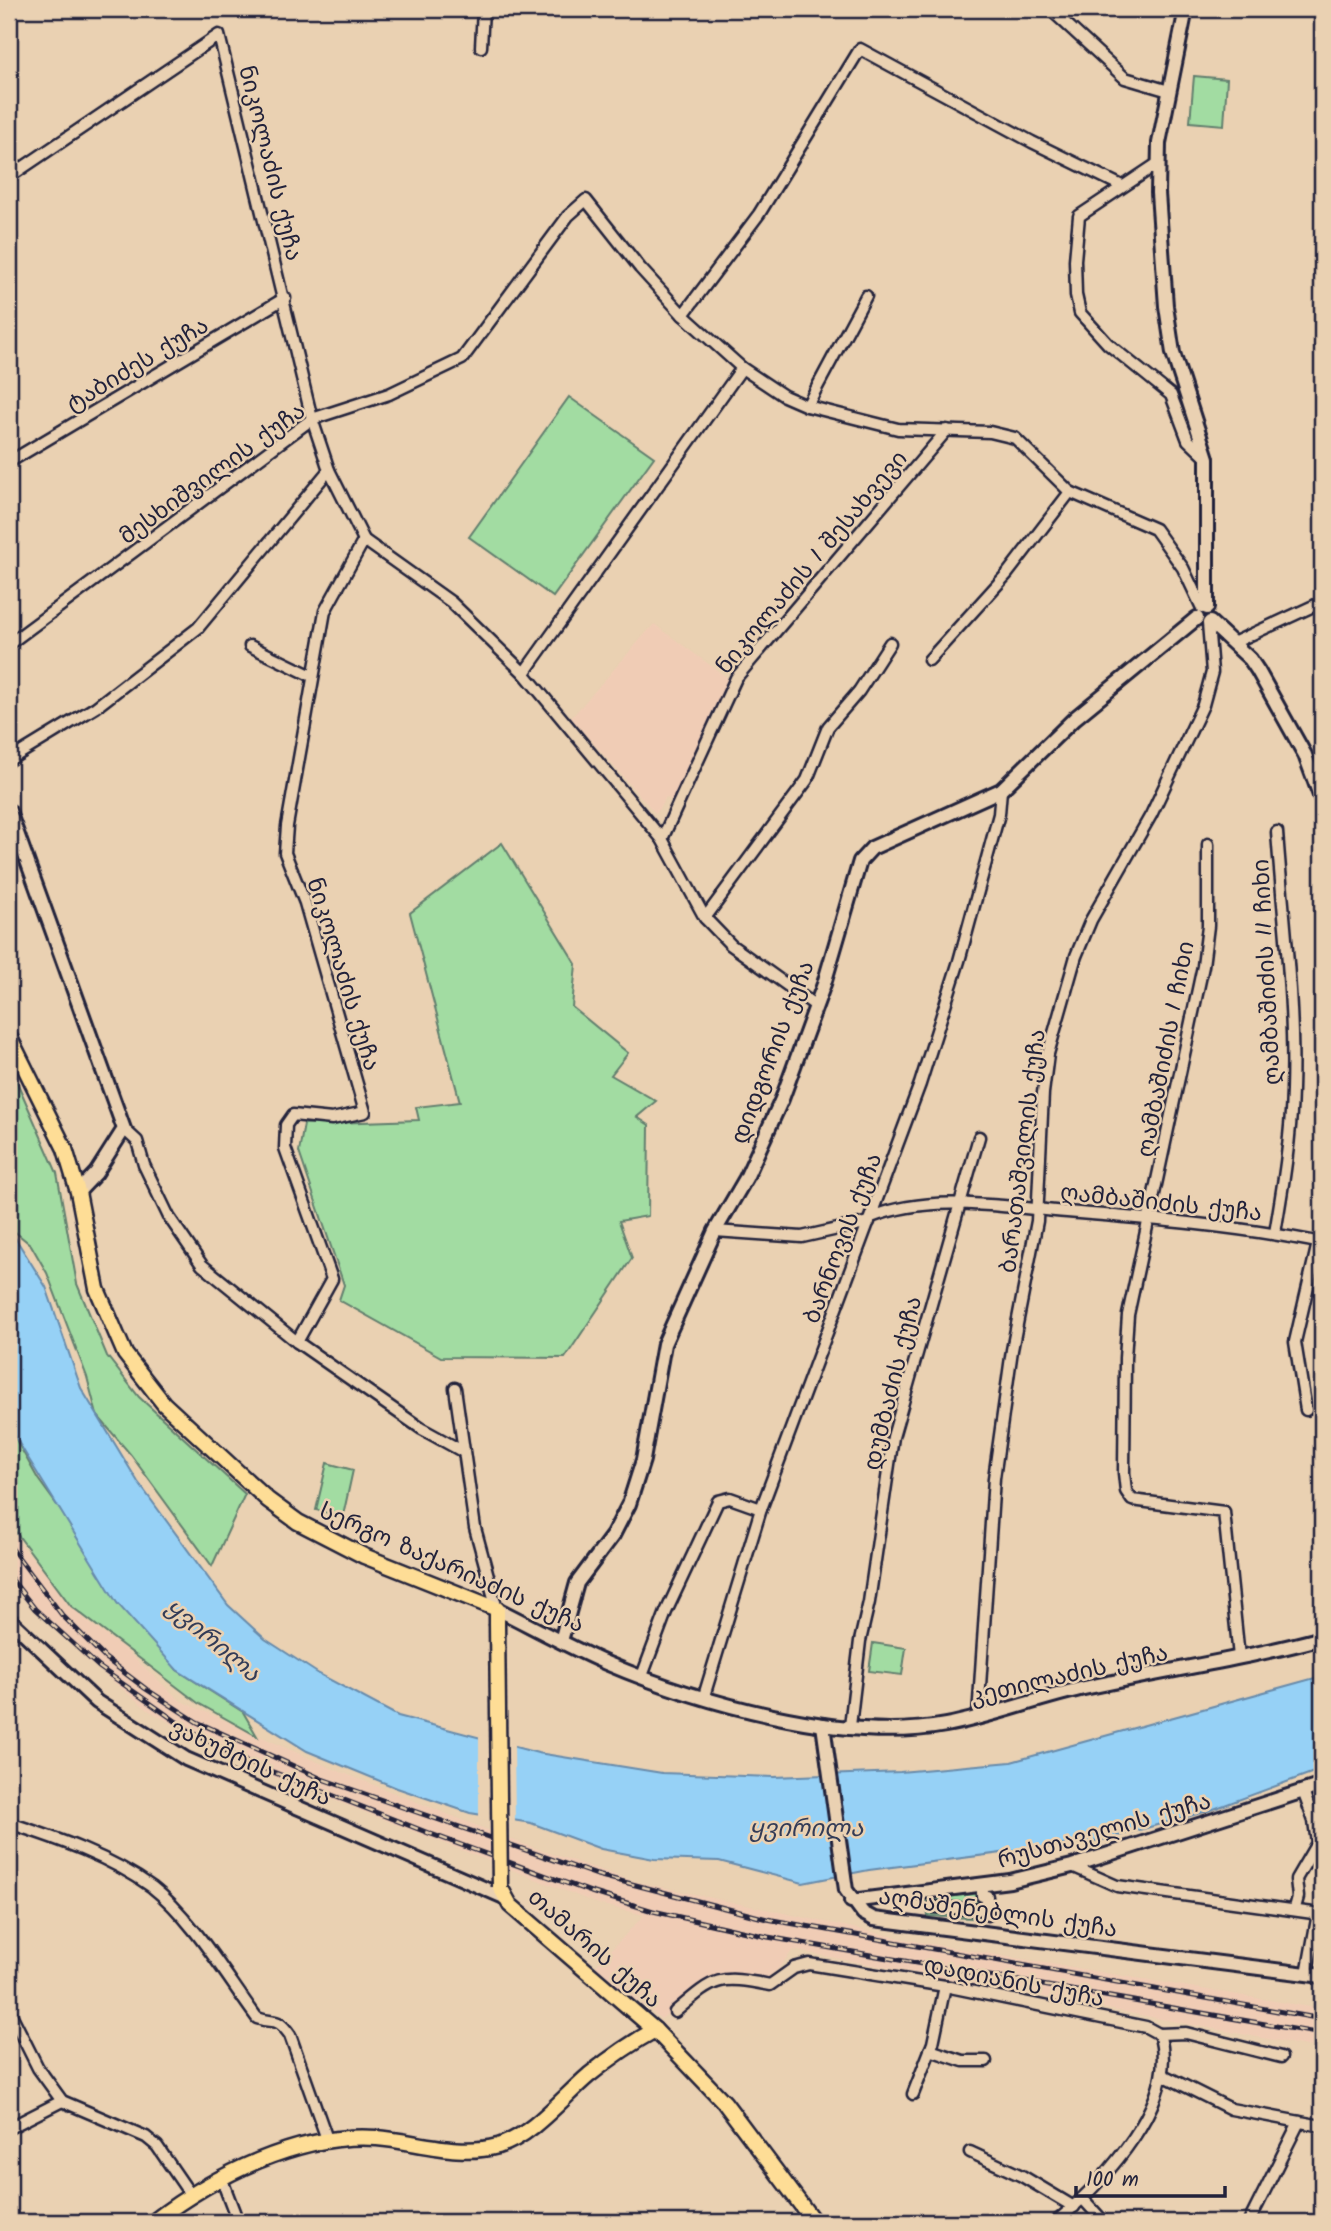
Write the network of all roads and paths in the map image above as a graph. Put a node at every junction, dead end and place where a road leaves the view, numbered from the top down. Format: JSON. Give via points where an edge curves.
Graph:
{"nodes":[{"id":1,"x":483,"y":9,"type":"edge"},
{"id":2,"x":1050,"y":9,"type":"edge"},
{"id":3,"x":1186,"y":9,"type":"edge"},
{"id":4,"x":481,"y":47,"type":"dead end"},
{"id":5,"x":1168,"y":90,"type":"junction"},
{"id":6,"x":1157,"y":164,"type":"junction"},
{"id":7,"x":9,"y":177,"type":"edge"},
{"id":8,"x":1122,"y":186,"type":"junction"},
{"id":9,"x":866,"y":296,"type":"dead end"},
{"id":10,"x":285,"y":298,"type":"junction"},
{"id":11,"x":683,"y":315,"type":"junction"},
{"id":12,"x":742,"y":368,"type":"junction"},
{"id":13,"x":807,"y":406,"type":"junction"},
{"id":14,"x":312,"y":419,"type":"junction"},
{"id":15,"x":947,"y":430,"type":"junction"},
{"id":16,"x":1207,"y":458,"type":"junction"},
{"id":17,"x":9,"y":463,"type":"edge"},
{"id":18,"x":330,"y":470,"type":"junction"},
{"id":19,"x":1070,"y":492,"type":"junction"},
{"id":20,"x":364,"y":540,"type":"junction"},
{"id":21,"x":1322,"y":602,"type":"edge"},
{"id":22,"x":1205,"y":616,"type":"junction"},
{"id":23,"x":890,"y":643,"type":"dead end"},
{"id":24,"x":1233,"y":643,"type":"junction"},
{"id":25,"x":9,"y":644,"type":"edge"},
{"id":26,"x":250,"y":646,"type":"dead end"},
{"id":27,"x":929,"y":660,"type":"dead end"},
{"id":28,"x":524,"y":673,"type":"junction"},
{"id":29,"x":312,"y":676,"type":"junction"},
{"id":30,"x":9,"y":760,"type":"edge"},
{"id":31,"x":1001,"y":790,"type":"junction"},
{"id":32,"x":1322,"y":801,"type":"edge"},
{"id":33,"x":9,"y":811,"type":"edge"},
{"id":34,"x":1277,"y":832,"type":"dead end"},
{"id":35,"x":662,"y":839,"type":"junction"},
{"id":36,"x":1208,"y":844,"type":"dead end"},
{"id":37,"x":705,"y":918,"type":"junction"},
{"id":38,"x":816,"y":1006,"type":"junction"},
{"id":39,"x":9,"y":1036,"type":"edge"},
{"id":40,"x":124,"y":1129,"type":"junction"},
{"id":41,"x":979,"y":1137,"type":"dead end"},
{"id":42,"x":78,"y":1192,"type":"junction"},
{"id":43,"x":962,"y":1205,"type":"junction"},
{"id":44,"x":1038,"y":1210,"type":"junction"},
{"id":45,"x":870,"y":1219,"type":"junction"},
{"id":46,"x":1151,"y":1219,"type":"junction"},
{"id":47,"x":715,"y":1231,"type":"junction"},
{"id":48,"x":1275,"y":1233,"type":"junction"},
{"id":49,"x":1320,"y":1243,"type":"edge"},
{"id":50,"x":297,"y":1342,"type":"junction"},
{"id":51,"x":455,"y":1388,"type":"dead end"},
{"id":52,"x":1306,"y":1410,"type":"dead end"},
{"id":53,"x":462,"y":1451,"type":"junction"},
{"id":54,"x":761,"y":1509,"type":"junction"},
{"id":55,"x":497,"y":1617,"type":"junction"},
{"id":56,"x":9,"y":1619,"type":"edge"},
{"id":57,"x":1322,"y":1638,"type":"edge"},
{"id":58,"x":561,"y":1641,"type":"junction"},
{"id":59,"x":1239,"y":1657,"type":"junction"},
{"id":60,"x":642,"y":1676,"type":"junction"},
{"id":61,"x":704,"y":1696,"type":"junction"},
{"id":62,"x":978,"y":1716,"type":"junction"},
{"id":63,"x":823,"y":1725,"type":"junction"},
{"id":64,"x":850,"y":1726,"type":"junction"},
{"id":65,"x":1322,"y":1785,"type":"edge"},
{"id":66,"x":1303,"y":1791,"type":"junction"},
{"id":67,"x":9,"y":1823,"type":"edge"},
{"id":68,"x":1072,"y":1866,"type":"junction"},
{"id":69,"x":982,"y":1891,"type":"dead end"},
{"id":70,"x":502,"y":1892,"type":"junction"},
{"id":71,"x":962,"y":1894,"type":"dead end"},
{"id":72,"x":848,"y":1896,"type":"junction"},
{"id":73,"x":933,"y":1907,"type":"dead end"},
{"id":74,"x":1295,"y":1908,"type":"junction"},
{"id":75,"x":963,"y":1911,"type":"junction"},
{"id":76,"x":1307,"y":1974,"type":"junction"},
{"id":77,"x":1322,"y":1976,"type":"edge"},
{"id":78,"x":945,"y":1986,"type":"junction"},
{"id":79,"x":9,"y":2010,"type":"edge"},
{"id":80,"x":675,"y":2012,"type":"dead end"},
{"id":81,"x":654,"y":2030,"type":"junction"},
{"id":82,"x":1160,"y":2034,"type":"junction"},
{"id":83,"x":930,"y":2050,"type":"junction"},
{"id":84,"x":1281,"y":2057,"type":"dead end"},
{"id":85,"x":986,"y":2061,"type":"dead end"},
{"id":86,"x":1163,"y":2075,"type":"junction"},
{"id":87,"x":913,"y":2094,"type":"dead end"},
{"id":88,"x":62,"y":2101,"type":"junction"},
{"id":89,"x":1299,"y":2122,"type":"junction"},
{"id":90,"x":1322,"y":2126,"type":"edge"},
{"id":91,"x":9,"y":2128,"type":"edge"},
{"id":92,"x":327,"y":2138,"type":"junction"},
{"id":93,"x":970,"y":2152,"type":"dead end"},
{"id":94,"x":222,"y":2180,"type":"junction"},
{"id":95,"x":192,"y":2197,"type":"junction"},
{"id":96,"x":1083,"y":2199,"type":"junction"},
{"id":97,"x":1074,"y":2207,"type":"junction"},
{"id":98,"x":153,"y":2222,"type":"edge"},
{"id":99,"x":238,"y":2222,"type":"edge"},
{"id":100,"x":814,"y":2222,"type":"edge"},
{"id":101,"x":1056,"y":2222,"type":"edge"},
{"id":102,"x":1104,"y":2222,"type":"edge"},
{"id":103,"x":1249,"y":2222,"type":"edge"}],
"edges":[{"from":1,"to":4,"type":"street"},
{"from":2,"to":5,"type":"street","via":[[1125,78]]},
{"from":3,"to":5,"type":"street"},
{"from":5,"to":6,"type":"street"},
{"from":6,"to":8,"type":"street"},
{"from":6,"to":16,"type":"street","via":[[1173,354]]},
{"from":7,"to":10,"type":"street","name":"ნიკოლაძის ქუჩა","via":[[219,34]]},
{"from":8,"to":11,"type":"street","via":[[860,49],[759,214]]},
{"from":8,"to":16,"type":"street","via":[[1077,220],[1077,305],[1085,321],[1108,344],[1171,395],[1188,440]]},
{"from":9,"to":13,"type":"street"},
{"from":10,"to":14,"type":"street","name":"ნიკოლაძის ქუჩა"},
{"from":10,"to":17,"type":"street","name":"ტაბიძეს ქუჩა"},
{"from":11,"to":12,"type":"street"},
{"from":11,"to":14,"type":"street","name":"მესხიშვილის ქუჩა","via":[[586,200],[568,216],[462,359],[389,394]]},
{"from":12,"to":13,"type":"street"},
{"from":12,"to":28,"type":"street"},
{"from":13,"to":15,"type":"street","via":[[898,429]]},
{"from":14,"to":18,"type":"street","name":"ნიკოლაძის ქუჩა"},
{"from":14,"to":25,"type":"street","name":"მესხიშვილის ქუჩა"},
{"from":15,"to":19,"type":"street","via":[[1015,438]]},
{"from":15,"to":35,"type":"street","name":"ნიკოლაძის I შესახვევი","via":[[736,678]]},
{"from":16,"to":22,"type":"street"},
{"from":18,"to":20,"type":"street","name":"ნიკოლაძის ქუჩა"},
{"from":18,"to":30,"type":"street","via":[[198,628],[96,707]]},
{"from":19,"to":22,"type":"street","via":[[1155,529],[1183,568]]},
{"from":19,"to":27,"type":"street","via":[[1013,567]]},
{"from":20,"to":28,"type":"street","name":"ნიკოლაძის ქუჩა","via":[[451,602]]},
{"from":20,"to":29,"type":"street","name":"ნიკოლაძის ქუჩა","via":[[325,611]]},
{"from":21,"to":24,"type":"street"},
{"from":22,"to":24,"type":"street"},
{"from":22,"to":31,"type":"street","name":"დიდგორის ქუჩა","via":[[1075,718]]},
{"from":22,"to":44,"type":"street","name":"ბარათაშვილის ქუჩა","via":[[1212,672],[1203,705],[1151,816],[1091,920],[1067,987],[1046,1073]]},
{"from":23,"to":37,"type":"street","via":[[859,691],[828,727],[807,780]]},
{"from":24,"to":32,"type":"street","via":[[1250,659],[1286,720]]},
{"from":26,"to":29,"type":"street"},
{"from":28,"to":35,"type":"street","name":"ნიკოლაძის ქუჩა"},
{"from":29,"to":50,"type":"street","name":"ნიკოლაძის ქუჩა","via":[[285,853],[305,903],[366,1112],[331,1118],[293,1115],[286,1125],[285,1148],[332,1279]]},
{"from":31,"to":38,"type":"street","name":"დიდგორის ქუჩა","via":[[865,853]]},
{"from":31,"to":45,"type":"street","name":"ბარნოვის ქუჩა","via":[[999,814],[959,961]]},
{"from":33,"to":40,"type":"street"},
{"from":34,"to":48,"type":"street","name":"ღამბაშიძის II ჩიხი","via":[[1293,1088]]},
{"from":35,"to":37,"type":"street","name":"ნიკოლაძის ქუჩა"},
{"from":36,"to":46,"type":"street","name":"ღამბაშიძის I ჩიხი","via":[[1203,966]]},
{"from":37,"to":38,"type":"street","name":"ნიკოლაძის ქუჩა","via":[[732,945]]},
{"from":38,"to":47,"type":"street","name":"დიდგორის ქუჩა","via":[[782,1098],[746,1178]]},
{"from":39,"to":42,"type":"main road","name":"სერგო ზაქარიაძის ქუჩა","via":[[65,1149]]},
{"from":40,"to":42,"type":"street"},
{"from":40,"to":50,"type":"street","via":[[137,1141],[169,1217],[202,1265]]},
{"from":41,"to":43,"type":"street","name":"დუმბაძის ქუჩა"},
{"from":42,"to":55,"type":"main road","name":"სერგო ზაქარიაძის ქუჩა","via":[[97,1289],[125,1354],[164,1404],[298,1522]]},
{"from":43,"to":44,"type":"street","name":"ღამბაშიძის ქუჩა"},
{"from":43,"to":45,"type":"street","name":"ღამბაშიძის ქუჩა","via":[[917,1205]]},
{"from":43,"to":64,"type":"street","name":"დუმბაძის ქუჩა","via":[[893,1437]]},
{"from":44,"to":46,"type":"street","name":"ღამბაშიძის ქუჩა"},
{"from":44,"to":62,"type":"street","name":"ბარათაშვილის ქუჩა","via":[[994,1478]]},
{"from":45,"to":47,"type":"street","name":"ღამბაშიძის ქუჩა","via":[[802,1237]]},
{"from":45,"to":54,"type":"street","name":"ბარნოვის ქუჩა"},
{"from":46,"to":48,"type":"street","name":"ღამბაშიძის ქუჩა"},
{"from":46,"to":59,"type":"street","name":"ღამბაშიძის I ჩიხი","via":[[1126,1333],[1126,1491],[1132,1500],[1224,1512]]},
{"from":47,"to":58,"type":"street","name":"დიდგორის ქუჩა","via":[[664,1344],[634,1491],[612,1535],[577,1583]]},
{"from":48,"to":49,"type":"street","name":"ღამბაშიძის ქუჩა"},
{"from":49,"to":52,"type":"street","via":[[1295,1342]]},
{"from":50,"to":53,"type":"street","via":[[422,1429]]},
{"from":51,"to":53,"type":"street"},
{"from":53,"to":55,"type":"street"},
{"from":54,"to":60,"type":"street","via":[[730,1498],[718,1501]]},
{"from":54,"to":61,"type":"street","name":"ბარნოვის ქუჩა"},
{"from":55,"to":58,"type":"street","name":"სერგო ზაქარიაძის ქუჩა"},
{"from":55,"to":70,"type":"main road","name":"თამარის ქუჩა","bridge":true},
{"from":56,"to":70,"type":"street","name":"ვახუშტის ქუჩა","via":[[97,1702],[186,1759]]},
{"from":57,"to":59,"type":"street","name":"კეთილაძის ქუჩა"},
{"from":58,"to":60,"type":"street","name":"სერგო ზაქარიაძის ქუჩა"},
{"from":59,"to":62,"type":"street","name":"კეთილაძის ქუჩა","via":[[1087,1687]]},
{"from":60,"to":61,"type":"street","name":"სერგო ზაქარიაძის ქუჩა"},
{"from":61,"to":63,"type":"street","name":"სერგო ზაქარიაძის ქუჩა"},
{"from":62,"to":64,"type":"street","name":"კეთილაძის ქუჩა","via":[[909,1728]]},
{"from":63,"to":64,"type":"street","name":"კეთილაძის ქუჩა"},
{"from":63,"to":72,"type":"street","name":"აღმაშენებლის ქუჩა"},
{"from":65,"to":66,"type":"street","name":"რუსთაველის ქუჩა"},
{"from":66,"to":68,"type":"street","name":"რუსთაველის ქუჩა"},
{"from":66,"to":74,"type":"street","via":[[1317,1843],[1296,1879]]},
{"from":67,"to":92,"type":"street","via":[[88,1853],[153,1888],[191,1929],[257,2018],[283,2024]]},
{"from":68,"to":72,"type":"street","name":"რუსთაველის ქუჩა","via":[[997,1884]]},
{"from":68,"to":74,"type":"street","via":[[1117,1886]]},
{"from":69,"to":75,"type":"street","via":[[988,1912]]},
{"from":70,"to":81,"type":"main road","name":"თამარის ქუჩა"},
{"from":71,"to":75,"type":"street"},
{"from":72,"to":76,"type":"street","name":"აღმაშენებლის ქუჩა","via":[[874,1919]]},
{"from":73,"to":75,"type":"street"},
{"from":74,"to":76,"type":"street","via":[[1313,1913],[1317,1919]]},
{"from":76,"to":77,"type":"street","name":"აღმაშენებლის ქუჩა"},
{"from":78,"to":80,"type":"street","name":"დადიანის ქუჩა","via":[[809,1964],[794,1968],[770,1985],[728,1977]]},
{"from":78,"to":82,"type":"street","name":"დადიანის ქუჩა","via":[[1146,2026]]},
{"from":78,"to":83,"type":"street"},
{"from":79,"to":88,"type":"street","via":[[38,2068]]},
{"from":81,"to":92,"type":"main road","via":[[591,2073],[528,2129],[499,2145],[441,2148],[376,2138]]},
{"from":81,"to":100,"type":"main road","name":"თამარის ქუჩა","via":[[724,2102]]},
{"from":82,"to":84,"type":"street","name":"დადიანის ქუჩა","via":[[1186,2034]]},
{"from":82,"to":86,"type":"street","via":[[1165,2052]]},
{"from":83,"to":85,"type":"street","via":[[962,2061]]},
{"from":83,"to":87,"type":"street"},
{"from":86,"to":89,"type":"street","via":[[1231,2109]]},
{"from":86,"to":96,"type":"street","via":[[1135,2135]]},
{"from":88,"to":91,"type":"street"},
{"from":88,"to":95,"type":"street","via":[[146,2137]]},
{"from":89,"to":90,"type":"street"},
{"from":89,"to":103,"type":"street"},
{"from":92,"to":94,"type":"main road","via":[[256,2162]]},
{"from":93,"to":97,"type":"street","via":[[1010,2169]]},
{"from":94,"to":95,"type":"main road"},
{"from":94,"to":99,"type":"street"},
{"from":95,"to":98,"type":"main road"},
{"from":96,"to":97,"type":"street"},
{"from":96,"to":102,"type":"street"},
{"from":97,"to":101,"type":"street"}]}
